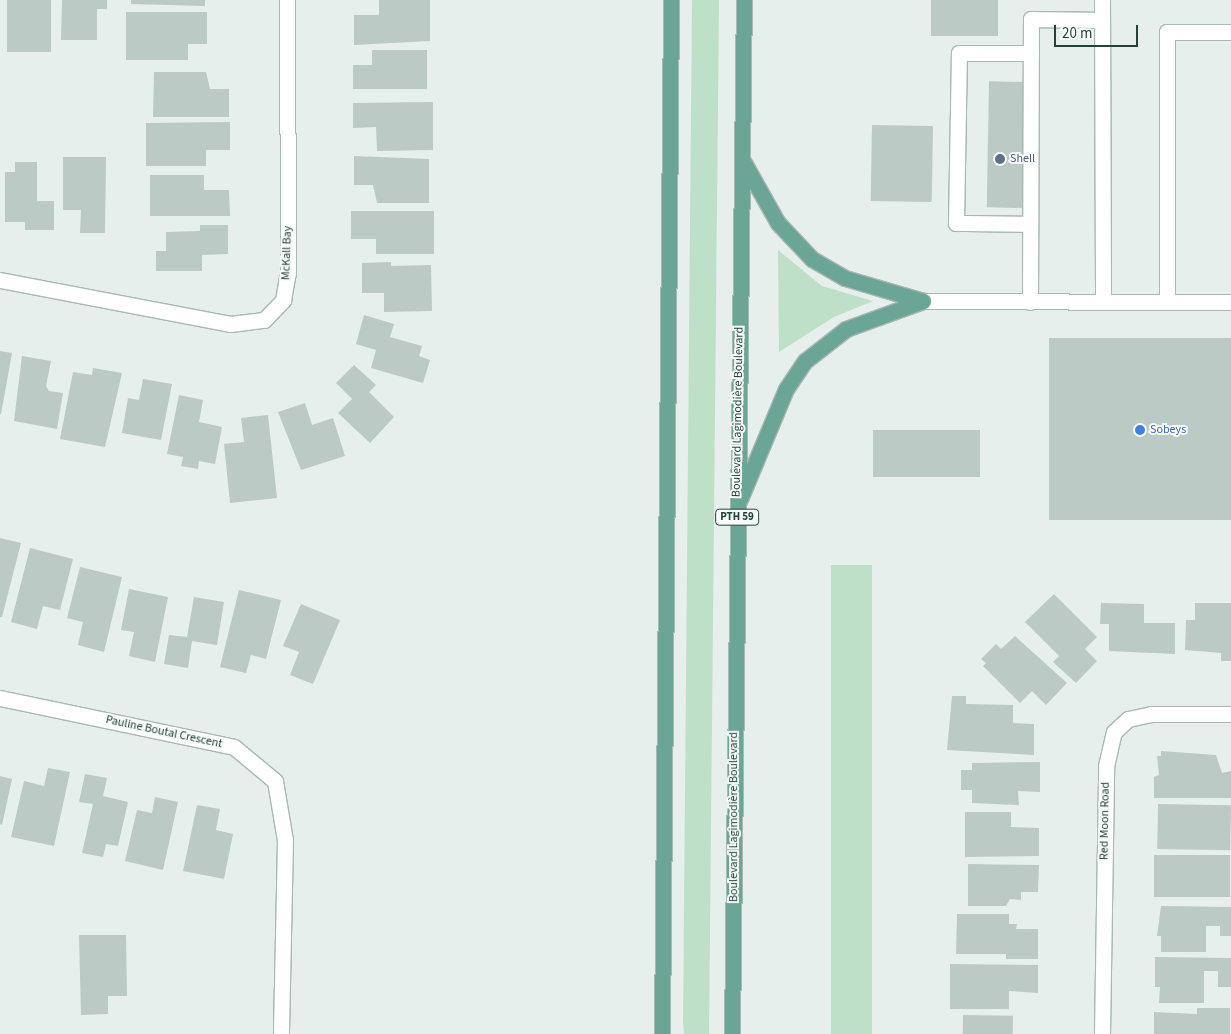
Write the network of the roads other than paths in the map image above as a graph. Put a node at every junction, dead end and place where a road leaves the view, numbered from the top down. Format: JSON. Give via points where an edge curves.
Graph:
{"nodes":[{"id":1,"x":287,"y":0,"type":"edge"},
{"id":2,"x":671,"y":0,"type":"edge"},
{"id":3,"x":744,"y":0,"type":"edge"},
{"id":4,"x":1102,"y":0,"type":"edge"},
{"id":5,"x":1102,"y":20,"type":"junction"},
{"id":6,"x":1231,"y":32,"type":"edge"},
{"id":7,"x":1031,"y":53,"type":"junction"},
{"id":8,"x":742,"y":160,"type":"junction"},
{"id":9,"x":1030,"y":224,"type":"junction"},
{"id":10,"x":0,"y":280,"type":"edge"},
{"id":11,"x":923,"y":301,"type":"junction"},
{"id":12,"x":1030,"y":302,"type":"junction"},
{"id":13,"x":1103,"y":302,"type":"junction"},
{"id":14,"x":1167,"y":302,"type":"junction"},
{"id":15,"x":1231,"y":302,"type":"edge"},
{"id":16,"x":737,"y":508,"type":"junction"},
{"id":17,"x":0,"y":698,"type":"edge"},
{"id":18,"x":1231,"y":714,"type":"edge"},
{"id":19,"x":281,"y":1034,"type":"edge"},
{"id":20,"x":662,"y":1034,"type":"edge"},
{"id":21,"x":732,"y":1034,"type":"edge"},
{"id":22,"x":1102,"y":1034,"type":"edge"}],
"edges":[{"from":1,"to":10,"type":"street","name":"McKall Bay","via":[[288,273],[283,300],[264,320],[230,324]]},
{"from":2,"to":20,"type":"main road"},
{"from":3,"to":8,"type":"main road","name":"Boulevard Lagimodière Boulevard","number":"PTH 59"},
{"from":4,"to":5,"type":"street"},
{"from":5,"to":7,"type":"street","via":[[1031,19]]},
{"from":5,"to":13,"type":"street"},
{"from":6,"to":14,"type":"street","via":[[1167,32]]},
{"from":7,"to":9,"type":"street"},
{"from":7,"to":9,"type":"street","via":[[959,53],[956,223]]},
{"from":8,"to":11,"type":"main road","via":[[778,223],[812,259],[845,278]]},
{"from":8,"to":16,"type":"main road","name":"Boulevard Lagimodière Boulevard","number":"PTH 59"},
{"from":9,"to":12,"type":"street"},
{"from":11,"to":12,"type":"street"},
{"from":11,"to":16,"type":"main road","via":[[846,329],[805,361],[786,389]]},
{"from":12,"to":13,"type":"street"},
{"from":13,"to":14,"type":"street"},
{"from":14,"to":15,"type":"street"},
{"from":16,"to":21,"type":"main road","name":"Boulevard Lagimodière Boulevard","number":"PTH 59"},
{"from":17,"to":19,"type":"street","name":"Pauline Boutal Crescent","via":[[234,747],[274,781],[285,840]]},
{"from":18,"to":22,"type":"street","name":"Red Moon Road","via":[[1151,714],[1128,720],[1114,732],[1106,766]]}]}
